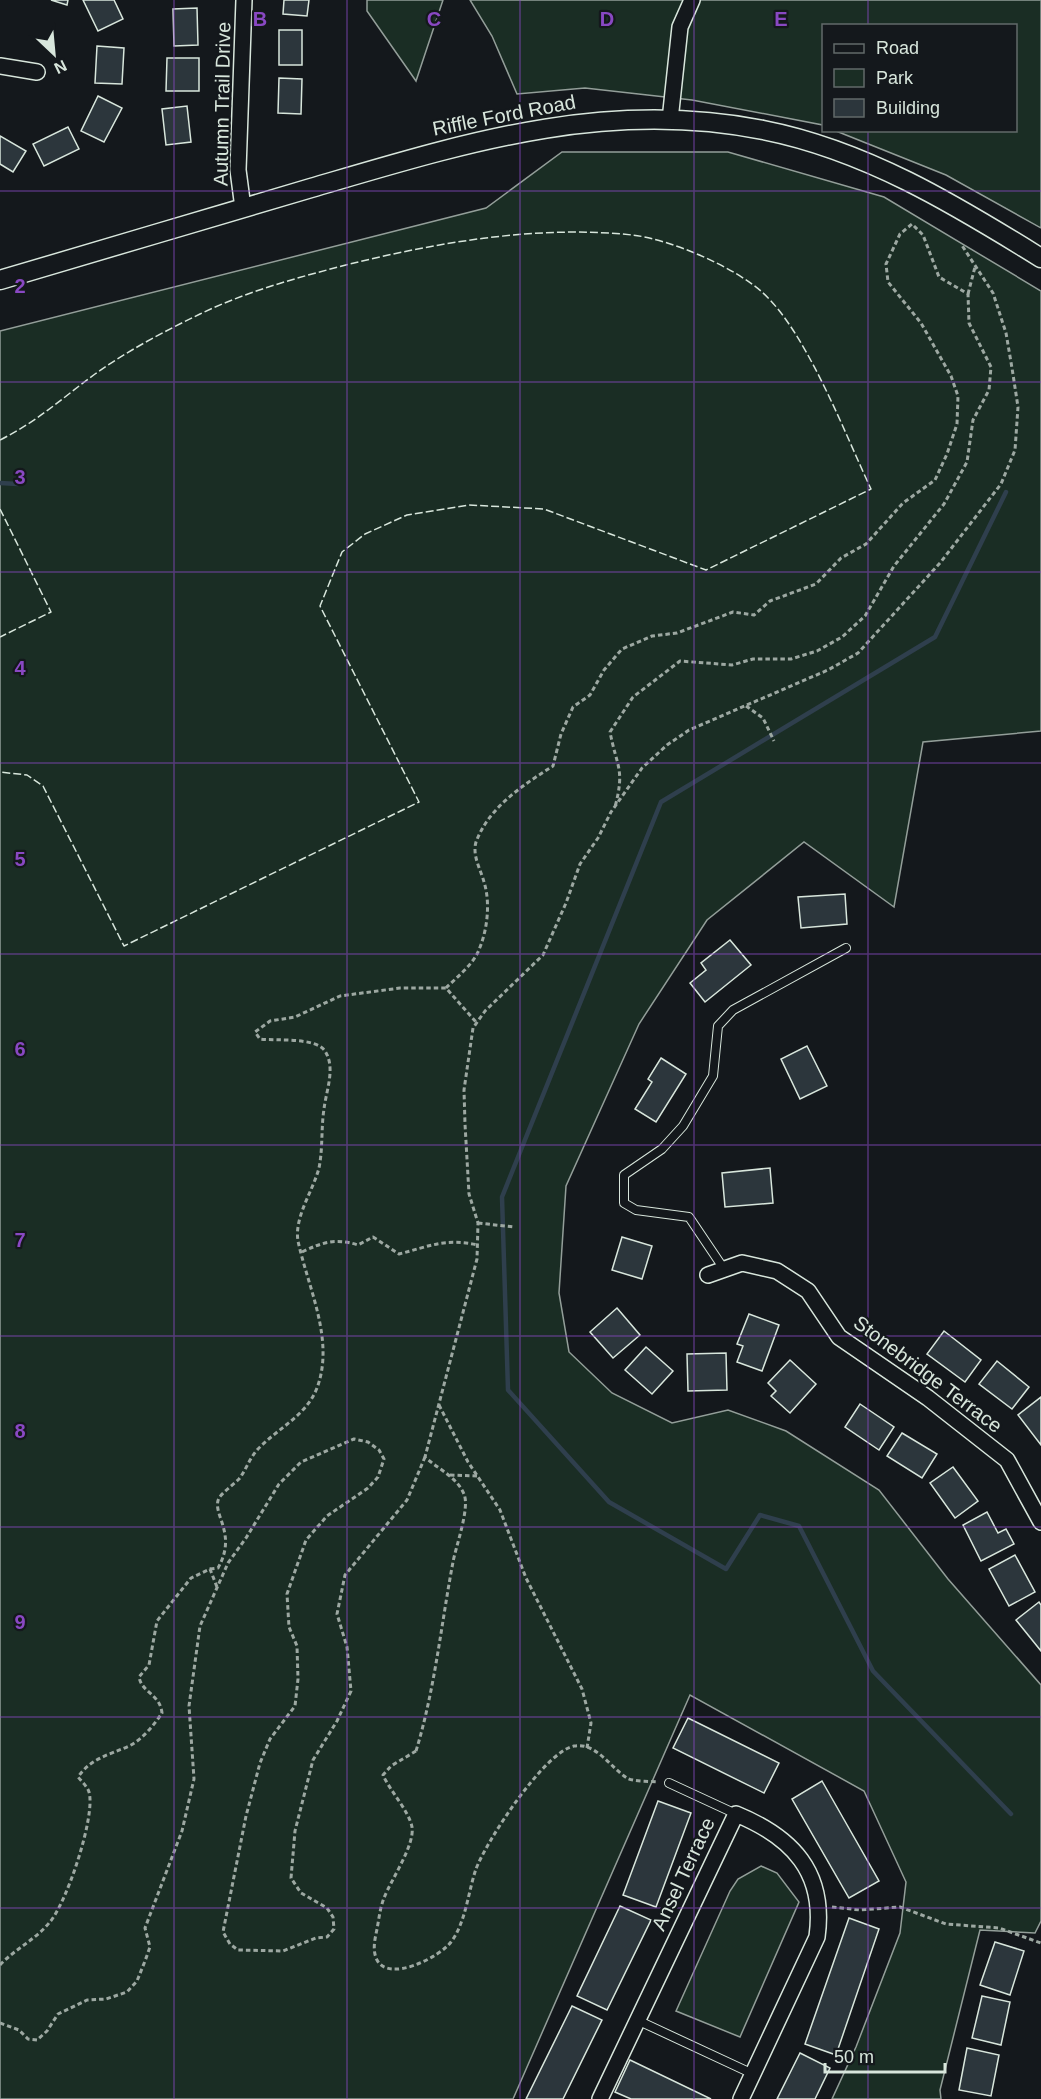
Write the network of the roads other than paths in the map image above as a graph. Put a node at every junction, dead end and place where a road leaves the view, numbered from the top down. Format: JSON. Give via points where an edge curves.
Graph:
{"nodes":[{"id":1,"x":244,"y":0,"type":"edge"},
{"id":2,"x":692,"y":0,"type":"edge"},
{"id":3,"x":0,"y":66,"type":"edge"},
{"id":4,"x":37,"y":72,"type":"dead end"},
{"id":5,"x":670,"y":120,"type":"junction"},
{"id":6,"x":243,"y":208,"type":"junction"},
{"id":7,"x":1041,"y":258,"type":"edge"},
{"id":8,"x":0,"y":280,"type":"edge"},
{"id":9,"x":846,"y":948,"type":"dead end"},
{"id":10,"x":724,"y":1269,"type":"junction"},
{"id":11,"x":708,"y":1275,"type":"dead end"},
{"id":12,"x":1041,"y":1522,"type":"edge"},
{"id":13,"x":669,"y":1783,"type":"road end"},
{"id":14,"x":736,"y":1814,"type":"junction"},
{"id":15,"x":638,"y":2020,"type":"junction"},
{"id":16,"x":753,"y":2074,"type":"junction"},
{"id":17,"x":600,"y":2099,"type":"edge"},
{"id":18,"x":741,"y":2099,"type":"edge"}],
"edges":[{"from":1,"to":6,"type":"street","name":"Autumn Trail Drive","via":[[238,170]]},
{"from":2,"to":5,"type":"street","via":[[680,27]]},
{"from":3,"to":4,"type":"street"},
{"from":5,"to":6,"type":"street","name":"Riffle Ford Road","via":[[590,121],[468,142]]},
{"from":5,"to":7,"type":"street","name":"Riffle Ford Road","via":[[765,130],[875,165],[975,217]]},
{"from":6,"to":8,"type":"street","name":"Riffle Ford Road"},
{"from":9,"to":10,"type":"lane","via":[[733,1010],[718,1026],[713,1076],[683,1126],[662,1149],[624,1175],[624,1203],[636,1210],[689,1217]]},
{"from":10,"to":11,"type":"street","name":"Stonebridge Terrace"},
{"from":10,"to":12,"type":"street","name":"Stonebridge Terrace","via":[[742,1263],[777,1271],[808,1291],[839,1337],[928,1398],[1007,1460]]},
{"from":13,"to":14,"type":"lane"},
{"from":14,"to":15,"type":"street","name":"Ansel Terrace"},
{"from":14,"to":16,"type":"street","name":"Ansel Terrace","via":[[793,1847],[809,1870],[818,1907],[817,1937]]},
{"from":15,"to":16,"type":"lane"},
{"from":15,"to":17,"type":"street","name":"Ansel Terrace"},
{"from":16,"to":18,"type":"street","name":"Ansel Terrace"}]}
